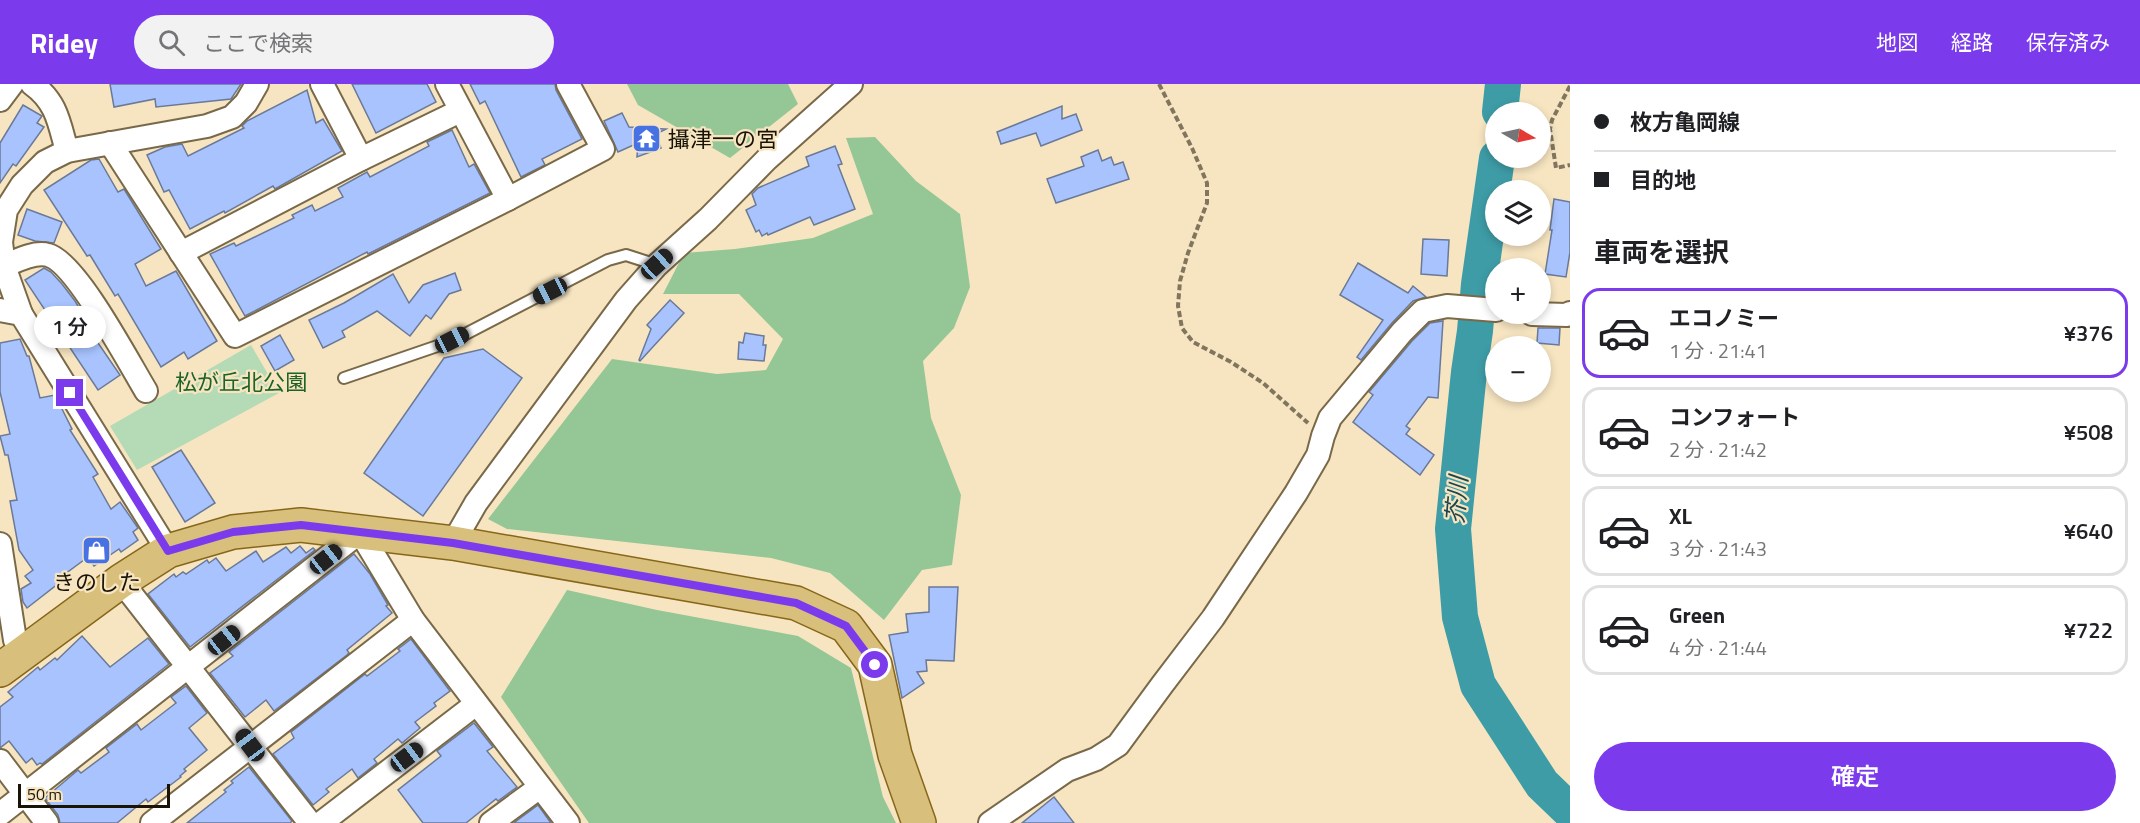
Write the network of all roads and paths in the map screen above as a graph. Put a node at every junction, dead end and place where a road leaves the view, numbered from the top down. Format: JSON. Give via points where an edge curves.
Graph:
{"nodes":[{"id":1,"x":12,"y":84,"type":"edge"},
{"id":2,"x":32,"y":84,"type":"edge"},
{"id":3,"x":257,"y":84,"type":"edge"},
{"id":4,"x":322,"y":84,"type":"edge"},
{"id":5,"x":447,"y":84,"type":"edge"},
{"id":6,"x":568,"y":84,"type":"edge"},
{"id":7,"x":851,"y":84,"type":"edge"},
{"id":8,"x":1159,"y":84,"type":"edge"},
{"id":9,"x":1570,"y":86,"type":"edge"},
{"id":10,"x":0,"y":100,"type":"edge"},
{"id":11,"x":460,"y":111,"type":"junction"},
{"id":12,"x":110,"y":143,"type":"junction"},
{"id":13,"x":67,"y":150,"type":"junction"},
{"id":14,"x":362,"y":159,"type":"junction"},
{"id":15,"x":1570,"y":165,"type":"edge"},
{"id":16,"x":508,"y":199,"type":"junction"},
{"id":17,"x":181,"y":253,"type":"junction"},
{"id":18,"x":657,"y":264,"type":"junction"},
{"id":19,"x":4,"y":266,"type":"junction"},
{"id":20,"x":1485,"y":309,"type":"edge"},
{"id":21,"x":10,"y":312,"type":"edge"},
{"id":22,"x":1570,"y":313,"type":"edge"},
{"id":23,"x":1551,"y":314,"type":"edge"},
{"id":24,"x":344,"y":378,"type":"dead end"},
{"id":25,"x":146,"y":391,"type":"dead end"},
{"id":26,"x":1323,"y":436,"type":"junction"},
{"id":27,"x":360,"y":532,"type":"junction"},
{"id":28,"x":453,"y":543,"type":"junction"},
{"id":29,"x":168,"y":551,"type":"junction"},
{"id":30,"x":1,"y":558,"type":"edge"},
{"id":31,"x":121,"y":581,"type":"junction"},
{"id":32,"x":413,"y":620,"type":"junction"},
{"id":33,"x":9,"y":651,"type":"edge"},
{"id":34,"x":190,"y":667,"type":"junction"},
{"id":35,"x":476,"y":704,"type":"junction"},
{"id":36,"x":250,"y":745,"type":"junction"},
{"id":37,"x":0,"y":761,"type":"edge"},
{"id":38,"x":540,"y":787,"type":"junction"},
{"id":39,"x":26,"y":794,"type":"junction"},
{"id":40,"x":0,"y":814,"type":"edge"},
{"id":41,"x":47,"y":823,"type":"edge"},
{"id":42,"x":152,"y":823,"type":"edge"},
{"id":43,"x":310,"y":823,"type":"edge"},
{"id":44,"x":321,"y":823,"type":"edge"},
{"id":45,"x":491,"y":823,"type":"edge"},
{"id":46,"x":568,"y":823,"type":"edge"},
{"id":47,"x":919,"y":823,"type":"edge"},
{"id":48,"x":990,"y":823,"type":"edge"}],
"edges":[{"from":1,"to":10,"type":"street"},
{"from":2,"to":13,"type":"street","via":[[53,105]]},
{"from":3,"to":12,"type":"street","via":[[232,117],[207,126]]},
{"from":4,"to":14,"type":"street"},
{"from":5,"to":11,"type":"street"},
{"from":6,"to":16,"type":"street","via":[[603,149]]},
{"from":7,"to":18,"type":"street"},
{"from":8,"to":26,"type":"path","via":[[1207,183],[1207,203],[1180,281],[1178,306],[1182,328],[1193,342],[1263,383]]},
{"from":9,"to":15,"type":"path","via":[[1550,129],[1556,168]]},
{"from":11,"to":14,"type":"street"},
{"from":11,"to":16,"type":"street"},
{"from":12,"to":13,"type":"street"},
{"from":12,"to":17,"type":"street"},
{"from":13,"to":19,"type":"street","via":[[45,162],[22,185],[6,210],[1,242]]},
{"from":14,"to":17,"type":"street"},
{"from":16,"to":17,"type":"street","via":[[236,336]]},
{"from":18,"to":24,"type":"lane","via":[[626,255],[609,260],[452,340]]},
{"from":18,"to":28,"type":"street","via":[[476,503]]},
{"from":19,"to":21,"type":"street"},
{"from":19,"to":25,"type":"street","via":[[26,256],[48,255],[61,263],[78,280]]},
{"from":20,"to":26,"type":"street","via":[[1447,306],[1423,311],[1330,418]]},
{"from":21,"to":29,"type":"street"},
{"from":22,"to":23,"type":"street"},
{"from":26,"to":48,"type":"street","via":[[1318,455],[1296,493],[1220,609],[1118,746],[1067,770]]},
{"from":27,"to":28,"type":"main road"},
{"from":27,"to":29,"type":"main road","via":[[301,525],[233,532]]},
{"from":27,"to":32,"type":"street"},
{"from":27,"to":34,"type":"street"},
{"from":28,"to":47,"type":"main road","via":[[796,603],[846,626],[875,665],[895,755]]},
{"from":29,"to":31,"type":"main road"},
{"from":30,"to":33,"type":"street"},
{"from":31,"to":33,"type":"main road"},
{"from":31,"to":34,"type":"street"},
{"from":32,"to":35,"type":"street"},
{"from":32,"to":36,"type":"street"},
{"from":34,"to":36,"type":"street"},
{"from":34,"to":39,"type":"street"},
{"from":35,"to":38,"type":"street"},
{"from":35,"to":44,"type":"street"},
{"from":36,"to":42,"type":"street"},
{"from":36,"to":43,"type":"street"},
{"from":37,"to":39,"type":"street"},
{"from":38,"to":45,"type":"street"},
{"from":38,"to":46,"type":"street"},
{"from":39,"to":40,"type":"street"},
{"from":39,"to":41,"type":"street"}]}
